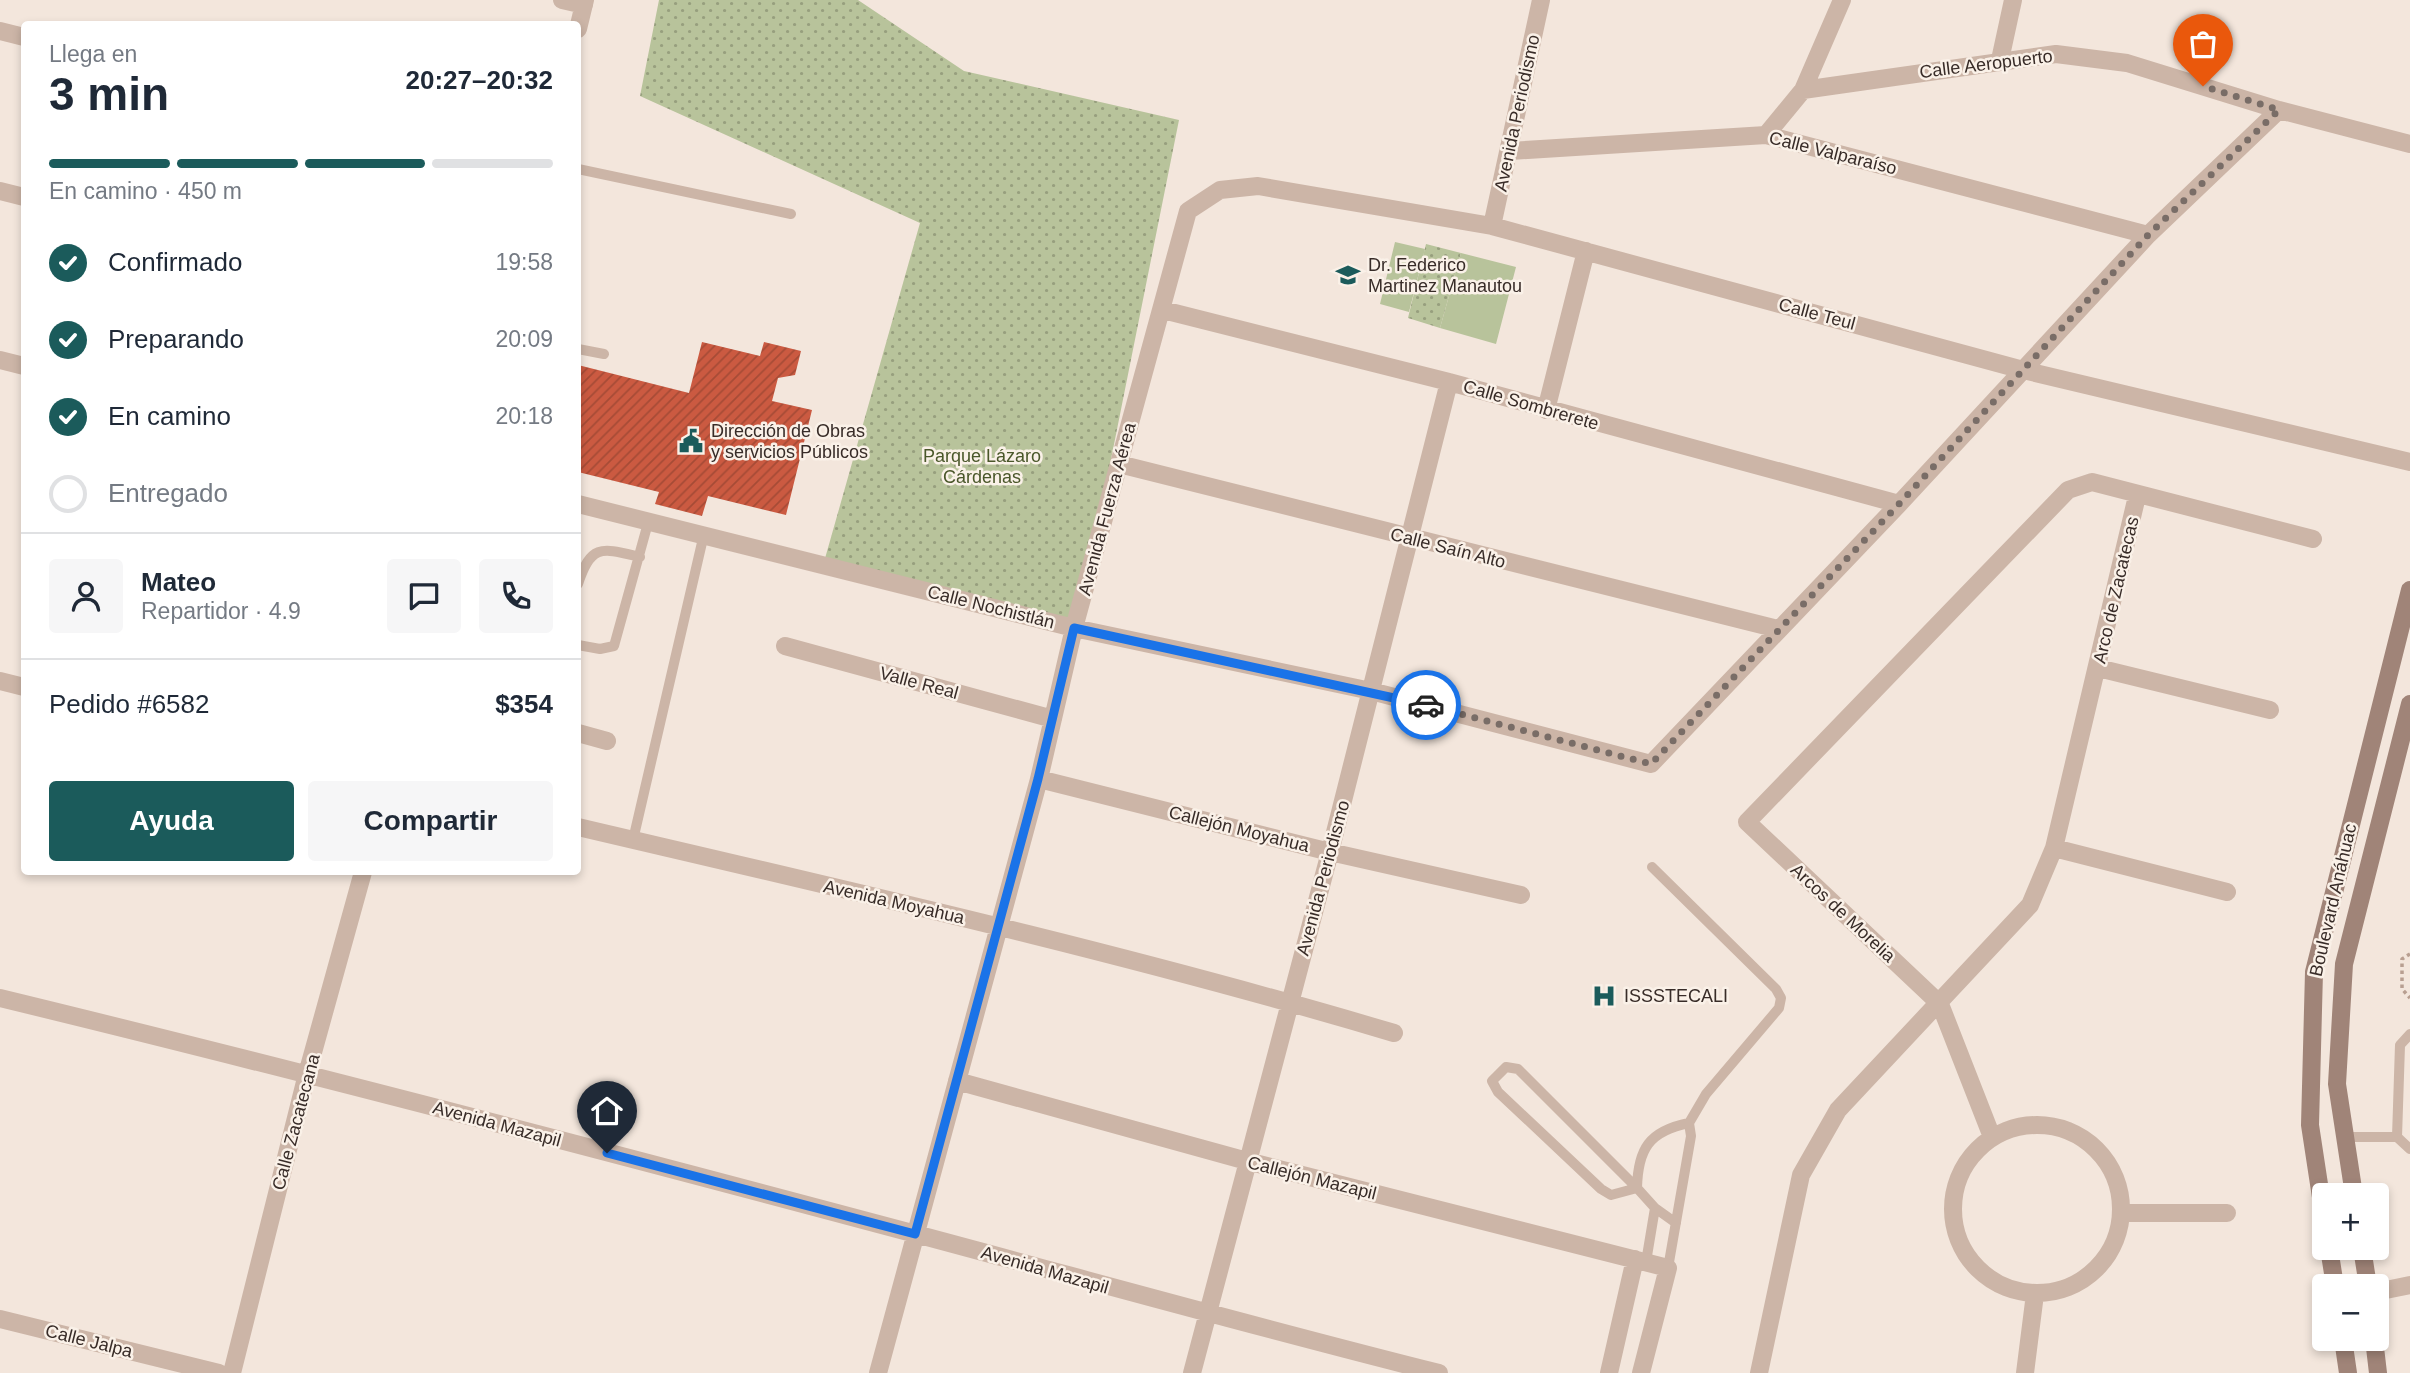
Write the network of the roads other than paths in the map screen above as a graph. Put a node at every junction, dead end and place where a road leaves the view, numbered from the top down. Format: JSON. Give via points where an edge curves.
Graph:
{"nodes":[{"id":1,"x":562,"y":0,"type":"edge"},
{"id":2,"x":1541,"y":0,"type":"edge"},
{"id":3,"x":1842,"y":0,"type":"edge"},
{"id":4,"x":2013,"y":0,"type":"edge"},
{"id":5,"x":584,"y":3,"type":"edge"},
{"id":6,"x":580,"y":21,"type":"edge"},
{"id":7,"x":0,"y":31,"type":"edge"},
{"id":8,"x":21,"y":36,"type":"edge"},
{"id":9,"x":2000,"y":60,"type":"junction"},
{"id":10,"x":1803,"y":90,"type":"junction"},
{"id":11,"x":2279,"y":110,"type":"junction"},
{"id":12,"x":1766,"y":135,"type":"junction"},
{"id":13,"x":2410,"y":144,"type":"edge"},
{"id":14,"x":1510,"y":151,"type":"junction"},
{"id":15,"x":581,"y":170,"type":"edge"},
{"id":16,"x":1220,"y":190,"type":"joint"},
{"id":17,"x":0,"y":191,"type":"edge"},
{"id":18,"x":21,"y":196,"type":"edge"},
{"id":19,"x":791,"y":214,"type":"dead end"},
{"id":20,"x":1492,"y":226,"type":"junction"},
{"id":21,"x":2148,"y":235,"type":"junction"},
{"id":22,"x":1587,"y":251,"type":"junction"},
{"id":23,"x":1163,"y":310,"type":"junction"},
{"id":24,"x":581,"y":350,"type":"edge"},
{"id":25,"x":604,"y":354,"type":"dead end"},
{"id":26,"x":0,"y":360,"type":"edge"},
{"id":27,"x":21,"y":365,"type":"edge"},
{"id":28,"x":2023,"y":370,"type":"junction"},
{"id":29,"x":1449,"y":382,"type":"junction"},
{"id":30,"x":1546,"y":410,"type":"junction"},
{"id":31,"x":2410,"y":462,"type":"edge"},
{"id":32,"x":1119,"y":464,"type":"junction"},
{"id":33,"x":2137,"y":496,"type":"junction"},
{"id":34,"x":1899,"y":504,"type":"junction"},
{"id":35,"x":581,"y":505,"type":"edge"},
{"id":36,"x":648,"y":523,"type":"junction"},
{"id":37,"x":704,"y":534,"type":"junction"},
{"id":38,"x":1409,"y":539,"type":"junction"},
{"id":39,"x":2313,"y":539,"type":"dead end"},
{"id":40,"x":640,"y":557,"type":"junction"},
{"id":41,"x":581,"y":574,"type":"edge"},
{"id":42,"x":2410,"y":590,"type":"edge"},
{"id":43,"x":1074,"y":628,"type":"junction"},
{"id":44,"x":1778,"y":629,"type":"junction"},
{"id":45,"x":581,"y":646,"type":"edge"},
{"id":46,"x":785,"y":646,"type":"dead end"},
{"id":47,"x":2098,"y":668,"type":"junction"},
{"id":48,"x":0,"y":681,"type":"edge"},
{"id":49,"x":21,"y":686,"type":"edge"},
{"id":50,"x":1371,"y":691,"type":"junction"},
{"id":51,"x":2410,"y":704,"type":"edge"},
{"id":52,"x":2270,"y":710,"type":"dead end"},
{"id":53,"x":1053,"y":719,"type":"junction"},
{"id":54,"x":581,"y":734,"type":"edge"},
{"id":55,"x":607,"y":741,"type":"dead end"},
{"id":56,"x":1038,"y":779,"type":"junction"},
{"id":57,"x":1747,"y":822,"type":"joint"},
{"id":58,"x":581,"y":828,"type":"edge"},
{"id":59,"x":633,"y":840,"type":"junction"},
{"id":60,"x":2054,"y":848,"type":"junction"},
{"id":61,"x":1330,"y":852,"type":"junction"},
{"id":62,"x":1652,"y":867,"type":"dead end"},
{"id":63,"x":362,"y":875,"type":"edge"},
{"id":64,"x":2227,"y":892,"type":"dead end"},
{"id":65,"x":1521,"y":895,"type":"dead end"},
{"id":66,"x":998,"y":927,"type":"junction"},
{"id":67,"x":0,"y":998,"type":"edge"},
{"id":68,"x":1290,"y":1002,"type":"junction"},
{"id":69,"x":1940,"y":1004,"type":"junction"},
{"id":70,"x":1394,"y":1033,"type":"dead end"},
{"id":71,"x":2410,"y":1034,"type":"edge"},
{"id":72,"x":307,"y":1074,"type":"junction"},
{"id":73,"x":957,"y":1081,"type":"junction"},
{"id":74,"x":1689,"y":1123,"type":"junction"},
{"id":75,"x":1992,"y":1137,"type":"junction"},
{"id":76,"x":2346,"y":1137,"type":"junction"},
{"id":77,"x":2397,"y":1137,"type":"junction"},
{"id":78,"x":2410,"y":1150,"type":"edge"},
{"id":79,"x":1247,"y":1161,"type":"junction"},
{"id":80,"x":2319,"y":1183,"type":"edge"},
{"id":81,"x":2352,"y":1183,"type":"edge"},
{"id":82,"x":1637,"y":1188,"type":"junction"},
{"id":83,"x":1655,"y":1208,"type":"junction"},
{"id":84,"x":2122,"y":1213,"type":"junction"},
{"id":85,"x":2227,"y":1213,"type":"dead end"},
{"id":86,"x":1676,"y":1223,"type":"junction"},
{"id":87,"x":915,"y":1234,"type":"junction"},
{"id":88,"x":1641,"y":1261,"type":"junction"},
{"id":89,"x":1668,"y":1268,"type":"junction"},
{"id":90,"x":2410,"y":1285,"type":"edge"},
{"id":91,"x":2389,"y":1289,"type":"edge"},
{"id":92,"x":2035,"y":1294,"type":"junction"},
{"id":93,"x":1207,"y":1315,"type":"junction"},
{"id":94,"x":0,"y":1319,"type":"edge"},
{"id":95,"x":2345,"y":1351,"type":"edge"},
{"id":96,"x":2375,"y":1351,"type":"edge"},
{"id":97,"x":219,"y":1373,"type":"edge"},
{"id":98,"x":232,"y":1373,"type":"edge"},
{"id":99,"x":878,"y":1373,"type":"edge"},
{"id":100,"x":1192,"y":1373,"type":"edge"},
{"id":101,"x":1439,"y":1373,"type":"edge"},
{"id":102,"x":1609,"y":1373,"type":"edge"},
{"id":103,"x":1641,"y":1373,"type":"edge"},
{"id":104,"x":1759,"y":1373,"type":"edge"},
{"id":105,"x":2025,"y":1373,"type":"edge"},
{"id":106,"x":2348,"y":1373,"type":"edge"},
{"id":107,"x":2378,"y":1373,"type":"edge"}],
"edges":[{"from":1,"to":5,"type":"street"},
{"from":2,"to":14,"type":"street","name":"Avenida Periodismo"},
{"from":3,"to":10,"type":"street"},
{"from":4,"to":9,"type":"street"},
{"from":5,"to":6,"type":"street"},
{"from":7,"to":8,"type":"street"},
{"from":9,"to":10,"type":"street","name":"Calle Aeropuerto"},
{"from":9,"to":11,"type":"street","name":"Calle Aeropuerto","via":[[2056,54],[2127,63]]},
{"from":10,"to":12,"type":"street"},
{"from":11,"to":13,"type":"street","name":"Calle Aeropuerto"},
{"from":11,"to":21,"type":"street"},
{"from":12,"to":14,"type":"street","name":"Calle Valparaíso"},
{"from":12,"to":21,"type":"street","name":"Calle Valparaíso"},
{"from":14,"to":20,"type":"street","name":"Avenida Periodismo"},
{"from":15,"to":19,"type":"lane"},
{"from":16,"to":20,"type":"street","name":"Calle Teul","via":[[1258,186]]},
{"from":16,"to":23,"type":"street","name":"Avenida Fuerza Aérea","via":[[1188,211]]},
{"from":17,"to":18,"type":"street"},
{"from":20,"to":22,"type":"street","name":"Calle Teul"},
{"from":21,"to":28,"type":"street"},
{"from":22,"to":28,"type":"street","name":"Calle Teul"},
{"from":22,"to":30,"type":"street"},
{"from":23,"to":29,"type":"street","name":"Calle Sombrerete"},
{"from":23,"to":32,"type":"street","name":"Avenida Fuerza Aérea"},
{"from":24,"to":25,"type":"lane"},
{"from":26,"to":27,"type":"street"},
{"from":28,"to":31,"type":"street","name":"Calle Teul"},
{"from":28,"to":34,"type":"street"},
{"from":29,"to":30,"type":"street","name":"Calle Sombrerete"},
{"from":29,"to":38,"type":"street","name":"Avenida Periodismo"},
{"from":30,"to":34,"type":"street","name":"Calle Sombrerete"},
{"from":32,"to":38,"type":"street","name":"Calle Saín Alto"},
{"from":32,"to":43,"type":"street","name":"Avenida Fuerza Aérea"},
{"from":33,"to":39,"type":"street"},
{"from":33,"to":47,"type":"street","name":"Arco de Zacatecas"},
{"from":33,"to":57,"type":"street","name":"Arco de Zacatecas","via":[[2092,482],[2068,490]]},
{"from":34,"to":44,"type":"street"},
{"from":35,"to":36,"type":"street","name":"Calle Nochistlán"},
{"from":36,"to":37,"type":"street","name":"Calle Nochistlán"},
{"from":36,"to":40,"type":"lane"},
{"from":37,"to":43,"type":"street","name":"Calle Nochistlán"},
{"from":37,"to":59,"type":"lane"},
{"from":38,"to":44,"type":"street","name":"Calle Saín Alto"},
{"from":38,"to":50,"type":"street","name":"Avenida Periodismo"},
{"from":40,"to":41,"type":"lane","via":[[608,550],[594,552]]},
{"from":40,"to":45,"type":"lane","via":[[614,646]]},
{"from":42,"to":80,"type":"main road","name":"Boulevard Anáhuac","via":[[2314,972],[2310,1125]]},
{"from":43,"to":50,"type":"street","name":"Calle Nochistlán"},
{"from":43,"to":53,"type":"street","name":"Avenida Fuerza Aérea"},
{"from":44,"to":50,"type":"street","name":"Calle Nochistlán","via":[[1651,764]]},
{"from":46,"to":53,"type":"street","name":"Valle Real"},
{"from":47,"to":52,"type":"street"},
{"from":47,"to":60,"type":"street","name":"Arco de Zacatecas"},
{"from":48,"to":49,"type":"street"},
{"from":50,"to":61,"type":"street","name":"Avenida Periodismo"},
{"from":51,"to":76,"type":"main road","name":"Boulevard Anáhuac","via":[[2344,964],[2337,1084]]},
{"from":53,"to":56,"type":"street","name":"Avenida Fuerza Aérea"},
{"from":54,"to":55,"type":"street"},
{"from":56,"to":61,"type":"street","name":"Callejón Moyahua"},
{"from":56,"to":66,"type":"street","name":"Avenida Fuerza Aérea"},
{"from":57,"to":69,"type":"street","name":"Arcos de Morelia"},
{"from":58,"to":59,"type":"street","name":"Avenida Moyahua"},
{"from":59,"to":66,"type":"street","name":"Avenida Moyahua"},
{"from":60,"to":64,"type":"street"},
{"from":60,"to":69,"type":"street","name":"Arco de Zacatecas","via":[[2030,905]]},
{"from":61,"to":65,"type":"street","name":"Callejón Moyahua"},
{"from":61,"to":68,"type":"street","name":"Avenida Periodismo"},
{"from":62,"to":74,"type":"lane","via":[[1781,998],[1779,1008],[1706,1094]]},
{"from":63,"to":72,"type":"street","name":"Calle Zacatecana"},
{"from":66,"to":68,"type":"street","name":"Avenida Moyahua"},
{"from":66,"to":73,"type":"street","name":"Avenida Fuerza Aérea"},
{"from":67,"to":72,"type":"street","name":"Avenida Mazapil"},
{"from":68,"to":70,"type":"street","name":"Avenida Moyahua"},
{"from":68,"to":79,"type":"street","name":"Avenida Periodismo"},
{"from":69,"to":75,"type":"street"},
{"from":69,"to":104,"type":"street","name":"Arco de Zacatecas","via":[[1838,1110],[1801,1175]]},
{"from":71,"to":77,"type":"lane","via":[[2400,1045]]},
{"from":72,"to":87,"type":"street","name":"Avenida Mazapil"},
{"from":72,"to":98,"type":"street","name":"Calle Zacatecana"},
{"from":73,"to":79,"type":"street","name":"Callejón Mazapil"},
{"from":73,"to":87,"type":"street","name":"Avenida Fuerza Aérea"},
{"from":74,"to":82,"type":"lane","via":[[1665,1128],[1645,1148]]},
{"from":74,"to":86,"type":"lane","via":[[1691,1136]]},
{"from":75,"to":84,"type":"street","via":[[2017,1127],[2043,1124],[2068,1130],[2091,1144],[2109,1163],[2119,1187]]},
{"from":75,"to":92,"type":"street","via":[[1971,1155],[1957,1178],[1952,1205],[1955,1232],[1966,1257],[1984,1277],[2008,1290]]},
{"from":76,"to":77,"type":"lane"},
{"from":76,"to":81,"type":"main road","name":"Boulevard Anáhuac"},
{"from":77,"to":78,"type":"lane"},
{"from":79,"to":88,"type":"street","name":"Callejón Mazapil"},
{"from":79,"to":93,"type":"street","name":"Avenida Periodismo"},
{"from":82,"to":82,"type":"lane","via":[[1518,1069],[1506,1067],[1497,1073],[1492,1081],[1498,1092],[1601,1189],[1611,1195]]},
{"from":82,"to":83,"type":"lane"},
{"from":83,"to":86,"type":"lane"},
{"from":83,"to":88,"type":"lane"},
{"from":84,"to":85,"type":"street"},
{"from":84,"to":92,"type":"street","via":[[2117,1239],[2104,1262],[2085,1280],[2061,1291]]},
{"from":86,"to":89,"type":"lane"},
{"from":87,"to":93,"type":"street","name":"Avenida Mazapil"},
{"from":87,"to":99,"type":"street","name":"Avenida Fuerza Aérea"},
{"from":88,"to":89,"type":"street","name":"Callejón Mazapil"},
{"from":88,"to":102,"type":"street"},
{"from":89,"to":103,"type":"street"},
{"from":90,"to":91,"type":"street"},
{"from":92,"to":105,"type":"street"},
{"from":93,"to":100,"type":"street","name":"Avenida Periodismo"},
{"from":93,"to":101,"type":"street","name":"Avenida Mazapil"},
{"from":94,"to":97,"type":"street","name":"Calle Jalpa"},
{"from":95,"to":106,"type":"main road"},
{"from":96,"to":107,"type":"main road"}]}
